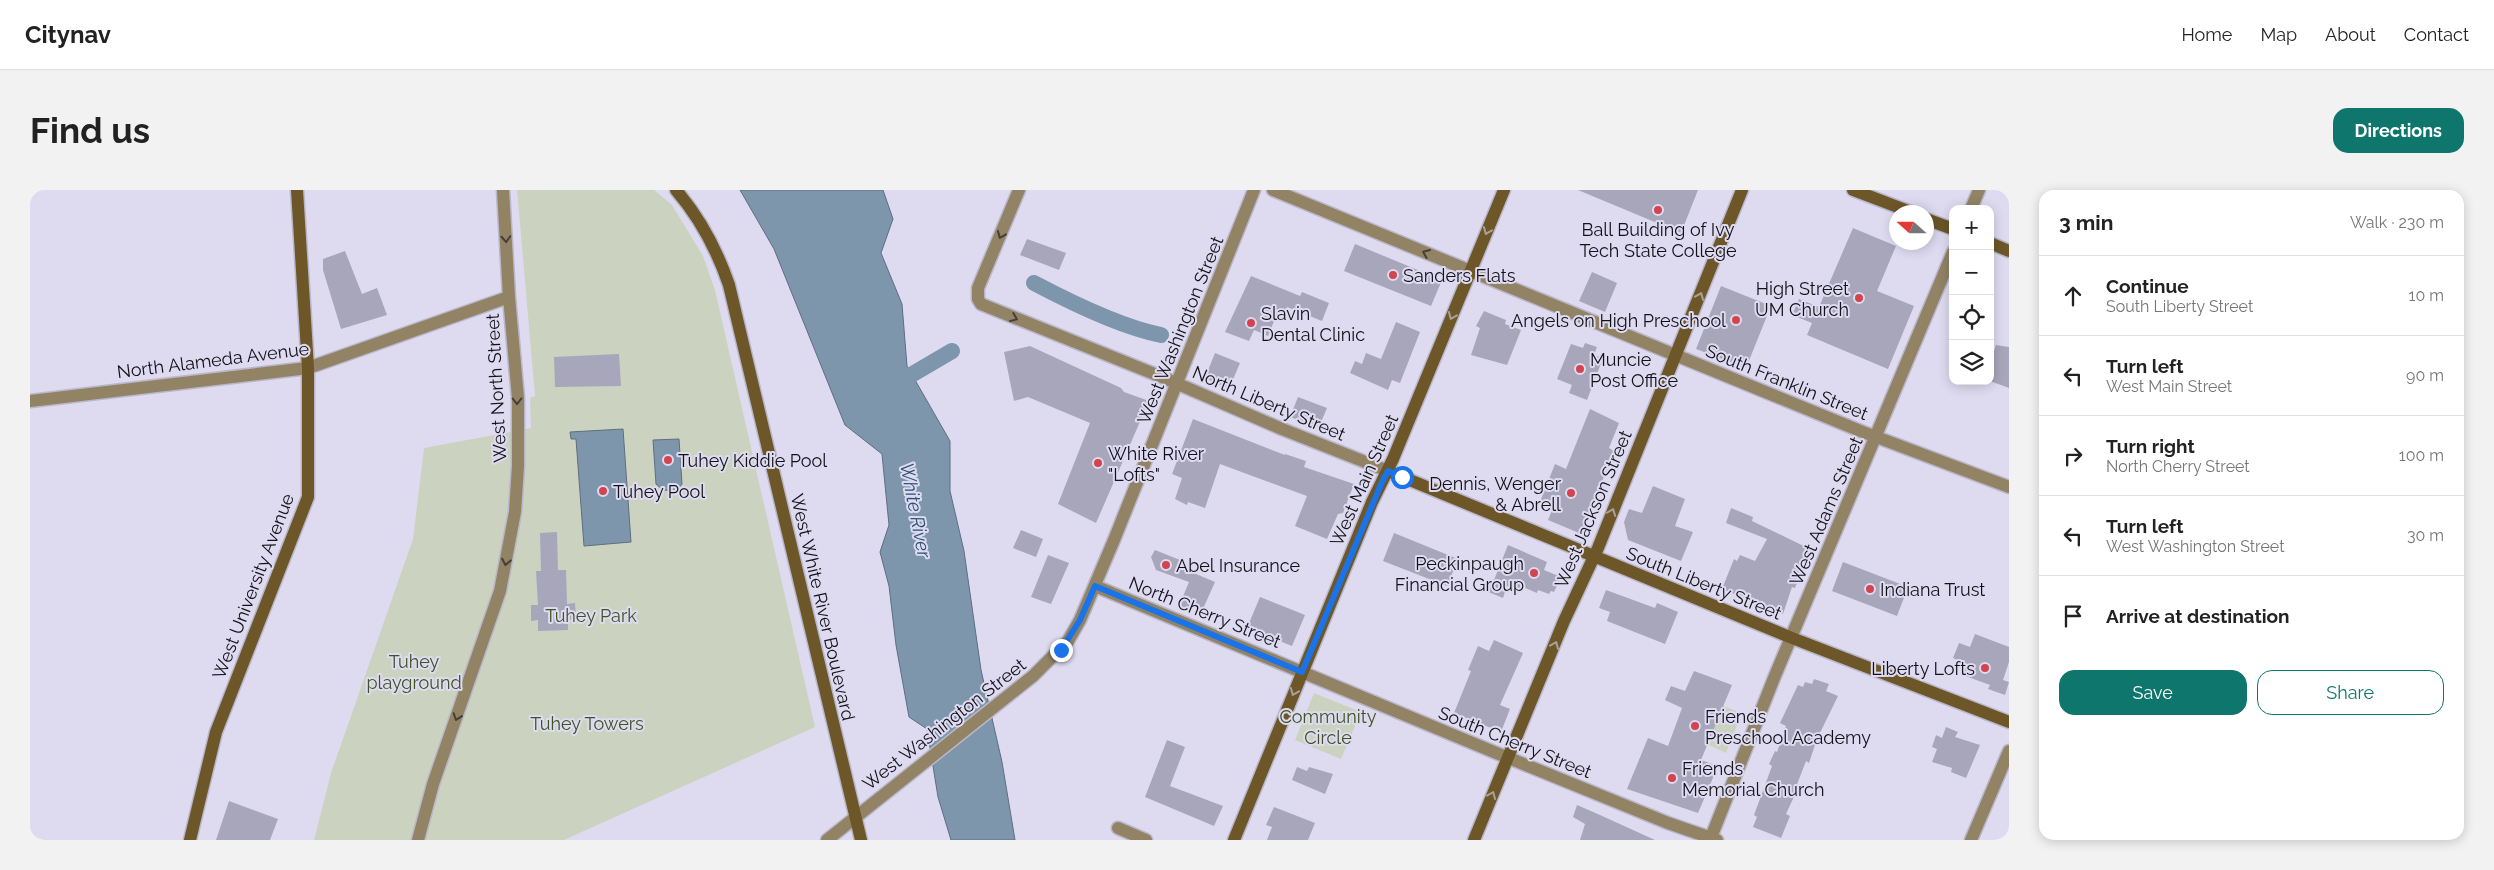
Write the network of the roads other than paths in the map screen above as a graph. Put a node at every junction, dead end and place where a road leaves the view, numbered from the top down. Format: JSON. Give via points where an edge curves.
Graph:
{"nodes":[{"id":1,"x":297,"y":190,"type":"edge"},
{"id":2,"x":503,"y":190,"type":"edge"},
{"id":3,"x":676,"y":190,"type":"edge"},
{"id":4,"x":1019,"y":190,"type":"edge"},
{"id":5,"x":1254,"y":190,"type":"edge"},
{"id":6,"x":1273,"y":190,"type":"edge"},
{"id":7,"x":1504,"y":190,"type":"edge"},
{"id":8,"x":1742,"y":190,"type":"edge"},
{"id":9,"x":1853,"y":190,"type":"edge"},
{"id":10,"x":1979,"y":190,"type":"edge"},
{"id":11,"x":1893,"y":205,"type":"edge"},
{"id":12,"x":1973,"y":205,"type":"edge"},
{"id":13,"x":1934,"y":221,"type":"edge"},
{"id":14,"x":1949,"y":227,"type":"edge"},
{"id":15,"x":1994,"y":245,"type":"edge"},
{"id":16,"x":2009,"y":251,"type":"edge"},
{"id":17,"x":1949,"y":262,"type":"edge"},
{"id":18,"x":1471,"y":271,"type":"junction"},
{"id":19,"x":509,"y":297,"type":"junction"},
{"id":20,"x":1676,"y":356,"type":"junction"},
{"id":21,"x":308,"y":368,"type":"junction"},
{"id":22,"x":1176,"y":384,"type":"junction"},
{"id":23,"x":30,"y":401,"type":"edge"},
{"id":24,"x":1877,"y":437,"type":"junction"},
{"id":25,"x":1388,"y":471,"type":"junction"},
{"id":26,"x":2009,"y":487,"type":"edge"},
{"id":27,"x":1593,"y":556,"type":"junction"},
{"id":28,"x":1095,"y":586,"type":"junction"},
{"id":29,"x":1792,"y":638,"type":"junction"},
{"id":30,"x":1302,"y":672,"type":"junction"},
{"id":31,"x":2009,"y":722,"type":"edge"},
{"id":32,"x":2009,"y":751,"type":"edge"},
{"id":33,"x":1508,"y":758,"type":"junction"},
{"id":34,"x":855,"y":817,"type":"junction"},
{"id":35,"x":1118,"y":828,"type":"dead end"},
{"id":36,"x":1712,"y":839,"type":"edge"},
{"id":37,"x":190,"y":840,"type":"edge"},
{"id":38,"x":418,"y":840,"type":"edge"},
{"id":39,"x":826,"y":840,"type":"edge"},
{"id":40,"x":861,"y":840,"type":"edge"},
{"id":41,"x":1146,"y":840,"type":"edge"},
{"id":42,"x":1234,"y":840,"type":"edge"},
{"id":43,"x":1474,"y":840,"type":"edge"},
{"id":44,"x":1971,"y":840,"type":"edge"}],
"edges":[{"from":1,"to":21,"type":"main road","name":"West University Avenue"},
{"from":2,"to":19,"type":"street","name":"West North Street","one_way":true},
{"from":3,"to":34,"type":"main road","name":"West White River Boulevard","via":[[690,205],[713,242],[742,330]]},
{"from":4,"to":22,"type":"street","name":"North Liberty Street","one_way":true,"via":[[977,292],[981,304]]},
{"from":5,"to":22,"type":"street","name":"West Washington Street"},
{"from":18,"to":6,"type":"street","name":"South Franklin Street","one_way":true},
{"from":7,"to":18,"type":"main road","name":"West Main Street","one_way":true},
{"from":20,"to":8,"type":"main road","name":"West Jackson Street","one_way":true},
{"from":9,"to":11,"type":"main road"},
{"from":10,"to":12,"type":"street"},
{"from":13,"to":14,"type":"main road"},
{"from":15,"to":16,"type":"main road"},
{"from":17,"to":24,"type":"street","name":"West Adams Street"},
{"from":18,"to":20,"type":"street","name":"South Franklin Street"},
{"from":18,"to":25,"type":"main road","name":"West Main Street","one_way":true},
{"from":19,"to":21,"type":"street","name":"North Alameda Avenue"},
{"from":19,"to":38,"type":"street","name":"West North Street","one_way":true,"via":[[518,398],[515,512],[500,591],[433,784]]},
{"from":20,"to":24,"type":"street","name":"South Franklin Street"},
{"from":27,"to":20,"type":"main road","name":"West Jackson Street","one_way":true},
{"from":21,"to":23,"type":"street","name":"North Alameda Avenue"},
{"from":21,"to":37,"type":"main road","name":"West University Avenue","via":[[308,497],[216,732]]},
{"from":22,"to":25,"type":"street","name":"North Liberty Street"},
{"from":22,"to":28,"type":"street","name":"West Washington Street"},
{"from":24,"to":26,"type":"street","name":"South Franklin Street"},
{"from":24,"to":29,"type":"street","name":"West Adams Street"},
{"from":25,"to":27,"type":"main road","name":"South Liberty Street"},
{"from":25,"to":30,"type":"main road","name":"West Main Street","via":[[1372,502]]},
{"from":27,"to":29,"type":"main road","name":"South Liberty Street"},
{"from":33,"to":27,"type":"main road","name":"West Jackson Street","one_way":true},
{"from":28,"to":30,"type":"street","name":"North Cherry Street"},
{"from":28,"to":34,"type":"street","name":"West Washington Street","via":[[1068,641],[1045,666]]},
{"from":29,"to":31,"type":"main road","name":"South Liberty Street"},
{"from":29,"to":36,"type":"street","name":"West Adams Street"},
{"from":30,"to":33,"type":"street","name":"South Cherry Street"},
{"from":30,"to":42,"type":"main road","name":"West Main Street","one_way":true},
{"from":32,"to":44,"type":"street"},
{"from":33,"to":36,"type":"street","name":"South Cherry Street"},
{"from":43,"to":33,"type":"main road","name":"West Jackson Street","one_way":true},
{"from":34,"to":39,"type":"street","name":"West Washington Street"},
{"from":34,"to":40,"type":"main road","name":"West White River Boulevard"},
{"from":35,"to":41,"type":"street"}]}
